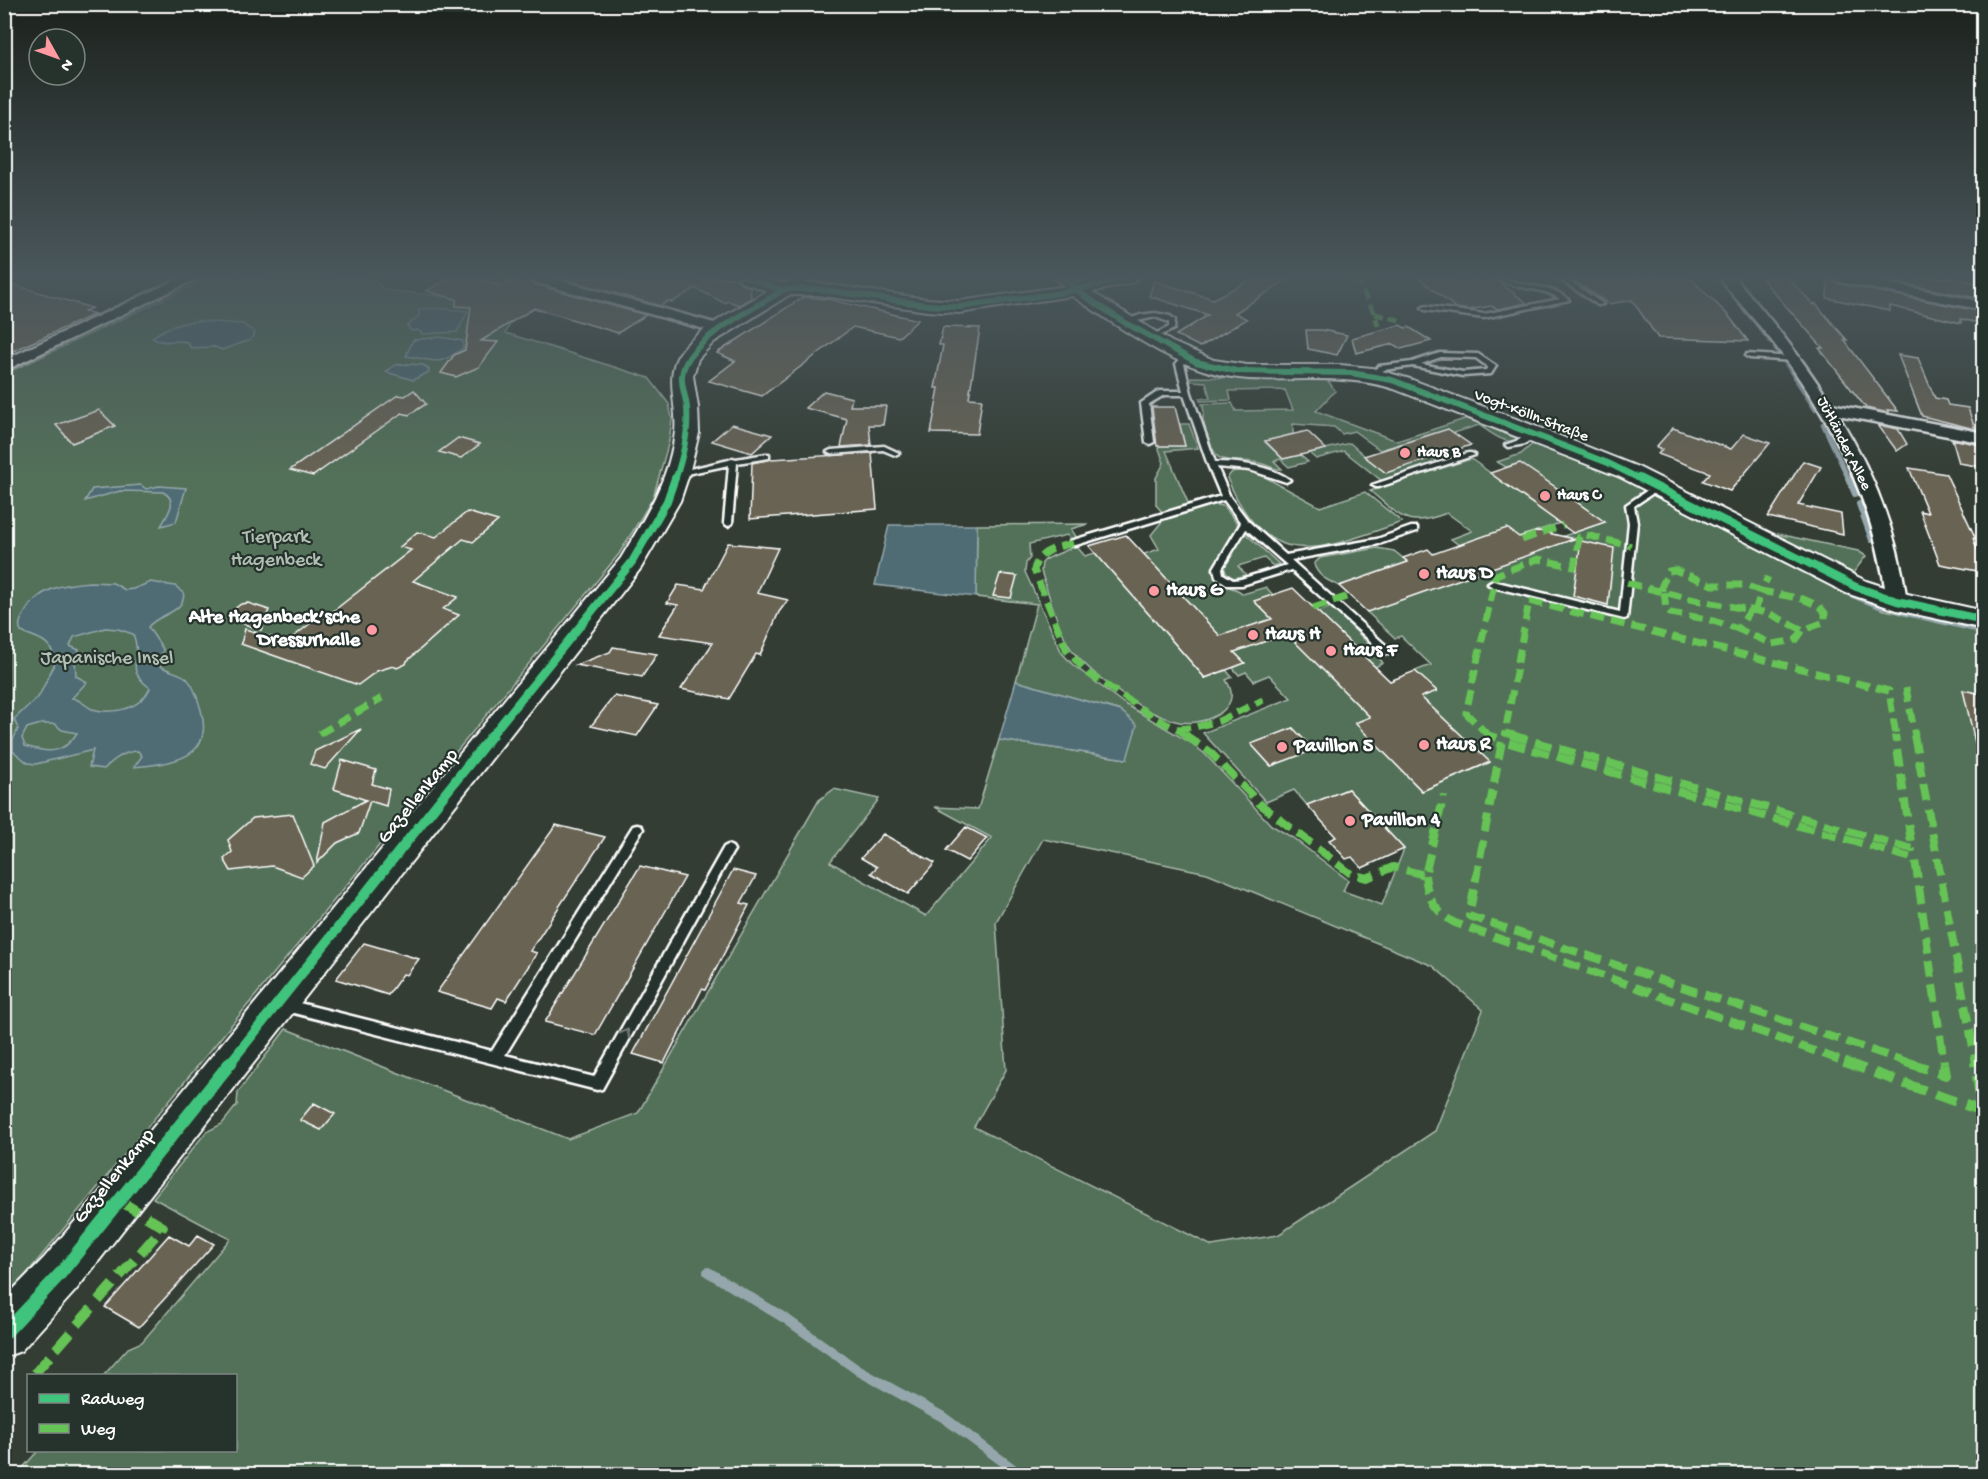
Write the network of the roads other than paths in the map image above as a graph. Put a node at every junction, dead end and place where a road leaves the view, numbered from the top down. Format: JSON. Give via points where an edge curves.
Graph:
{"nodes":[{"id":1,"x":44,"y":347,"type":"edge"},
{"id":2,"x":697,"y":347,"type":"edge"},
{"id":3,"x":1168,"y":347,"type":"edge"},
{"id":4,"x":1785,"y":347,"type":"edge"},
{"id":5,"x":1750,"y":356,"type":"dead end"},
{"id":6,"x":1186,"y":357,"type":"junction"},
{"id":7,"x":1794,"y":359,"type":"junction"},
{"id":8,"x":1413,"y":364,"type":"junction"},
{"id":9,"x":4,"y":366,"type":"edge"},
{"id":10,"x":1372,"y":375,"type":"junction"},
{"id":11,"x":1187,"y":393,"type":"junction"},
{"id":12,"x":1828,"y":408,"type":"junction"},
{"id":13,"x":1532,"y":433,"type":"junction"},
{"id":14,"x":1983,"y":438,"type":"edge"},
{"id":15,"x":1150,"y":442,"type":"dead end"},
{"id":16,"x":1509,"y":445,"type":"dead end"},
{"id":17,"x":831,"y":452,"type":"dead end"},
{"id":18,"x":895,"y":453,"type":"dead end"},
{"id":19,"x":1471,"y":455,"type":"dead end"},
{"id":20,"x":766,"y":456,"type":"dead end"},
{"id":21,"x":733,"y":460,"type":"junction"},
{"id":22,"x":1212,"y":465,"type":"junction"},
{"id":23,"x":677,"y":474,"type":"junction"},
{"id":24,"x":1286,"y":480,"type":"dead end"},
{"id":25,"x":1376,"y":485,"type":"dead end"},
{"id":26,"x":1658,"y":487,"type":"junction"},
{"id":27,"x":1226,"y":496,"type":"junction"},
{"id":28,"x":728,"y":523,"type":"dead end"},
{"id":29,"x":1245,"y":523,"type":"junction"},
{"id":30,"x":1414,"y":529,"type":"dead end"},
{"id":31,"x":1073,"y":543,"type":"dead end"},
{"id":32,"x":1285,"y":558,"type":"junction"},
{"id":33,"x":1294,"y":566,"type":"junction"},
{"id":34,"x":1493,"y":584,"type":"dead end"},
{"id":35,"x":1897,"y":601,"type":"junction"},
{"id":36,"x":1983,"y":620,"type":"edge"},
{"id":37,"x":1388,"y":652,"type":"dead end"},
{"id":38,"x":637,"y":828,"type":"dead end"},
{"id":39,"x":728,"y":850,"type":"dead end"},
{"id":40,"x":277,"y":1003,"type":"junction"},
{"id":41,"x":495,"y":1059,"type":"junction"},
{"id":42,"x":4,"y":1334,"type":"edge"}],
"edges":[{"from":1,"to":9,"type":"street"},
{"from":2,"to":23,"type":"street","name":"Gazellenkamp","via":[[681,376],[687,433]]},
{"from":3,"to":6,"type":"street","name":"Vogt-Kölln-Straße"},
{"from":4,"to":7,"type":"street","name":"Jütländer Allee"},
{"from":5,"to":7,"type":"lane"},
{"from":6,"to":10,"type":"street","name":"Vogt-Kölln-Straße","via":[[1236,371]]},
{"from":6,"to":11,"type":"lane","via":[[1180,364]]},
{"from":7,"to":12,"type":"street","name":"Jütländer Allee"},
{"from":8,"to":8,"type":"lane","via":[[1440,355],[1462,354],[1478,356],[1492,366],[1488,372],[1462,374]]},
{"from":8,"to":10,"type":"lane","via":[[1382,368]]},
{"from":10,"to":13,"type":"street","name":"Vogt-Kölln-Straße"},
{"from":11,"to":15,"type":"lane","via":[[1162,393],[1144,403]]},
{"from":11,"to":22,"type":"lane"},
{"from":12,"to":14,"type":"street"},
{"from":12,"to":35,"type":"street","name":"Jütländer Allee","via":[[1878,515],[1894,569]]},
{"from":13,"to":16,"type":"lane","via":[[1522,442]]},
{"from":13,"to":26,"type":"street","name":"Vogt-Kölln-Straße"},
{"from":17,"to":18,"type":"lane","via":[[884,448]]},
{"from":19,"to":25,"type":"lane"},
{"from":20,"to":21,"type":"lane"},
{"from":21,"to":23,"type":"lane"},
{"from":21,"to":28,"type":"lane"},
{"from":22,"to":24,"type":"lane","via":[[1247,467]]},
{"from":22,"to":27,"type":"lane"},
{"from":23,"to":40,"type":"street","name":"Gazellenkamp","via":[[662,512],[632,562]]},
{"from":26,"to":34,"type":"lane","via":[[1630,506],[1634,523],[1624,616]]},
{"from":26,"to":35,"type":"street","name":"Vogt-Kölln-Straße","via":[[1835,578]]},
{"from":27,"to":29,"type":"lane"},
{"from":27,"to":31,"type":"lane"},
{"from":29,"to":32,"type":"lane"},
{"from":29,"to":33,"type":"lane","via":[[1218,568],[1219,575],[1231,583],[1242,582]]},
{"from":30,"to":32,"type":"lane","via":[[1379,541]]},
{"from":32,"to":33,"type":"lane"},
{"from":33,"to":37,"type":"lane"},
{"from":35,"to":36,"type":"street","name":"Vogt-Kölln-Straße"},
{"from":38,"to":41,"type":"lane"},
{"from":41,"to":39,"type":"lane","one_way":true,"via":[[597,1084]]},
{"from":40,"to":41,"type":"lane"},
{"from":40,"to":42,"type":"street","name":"Gazellenkamp","via":[[60,1274]]}]}
